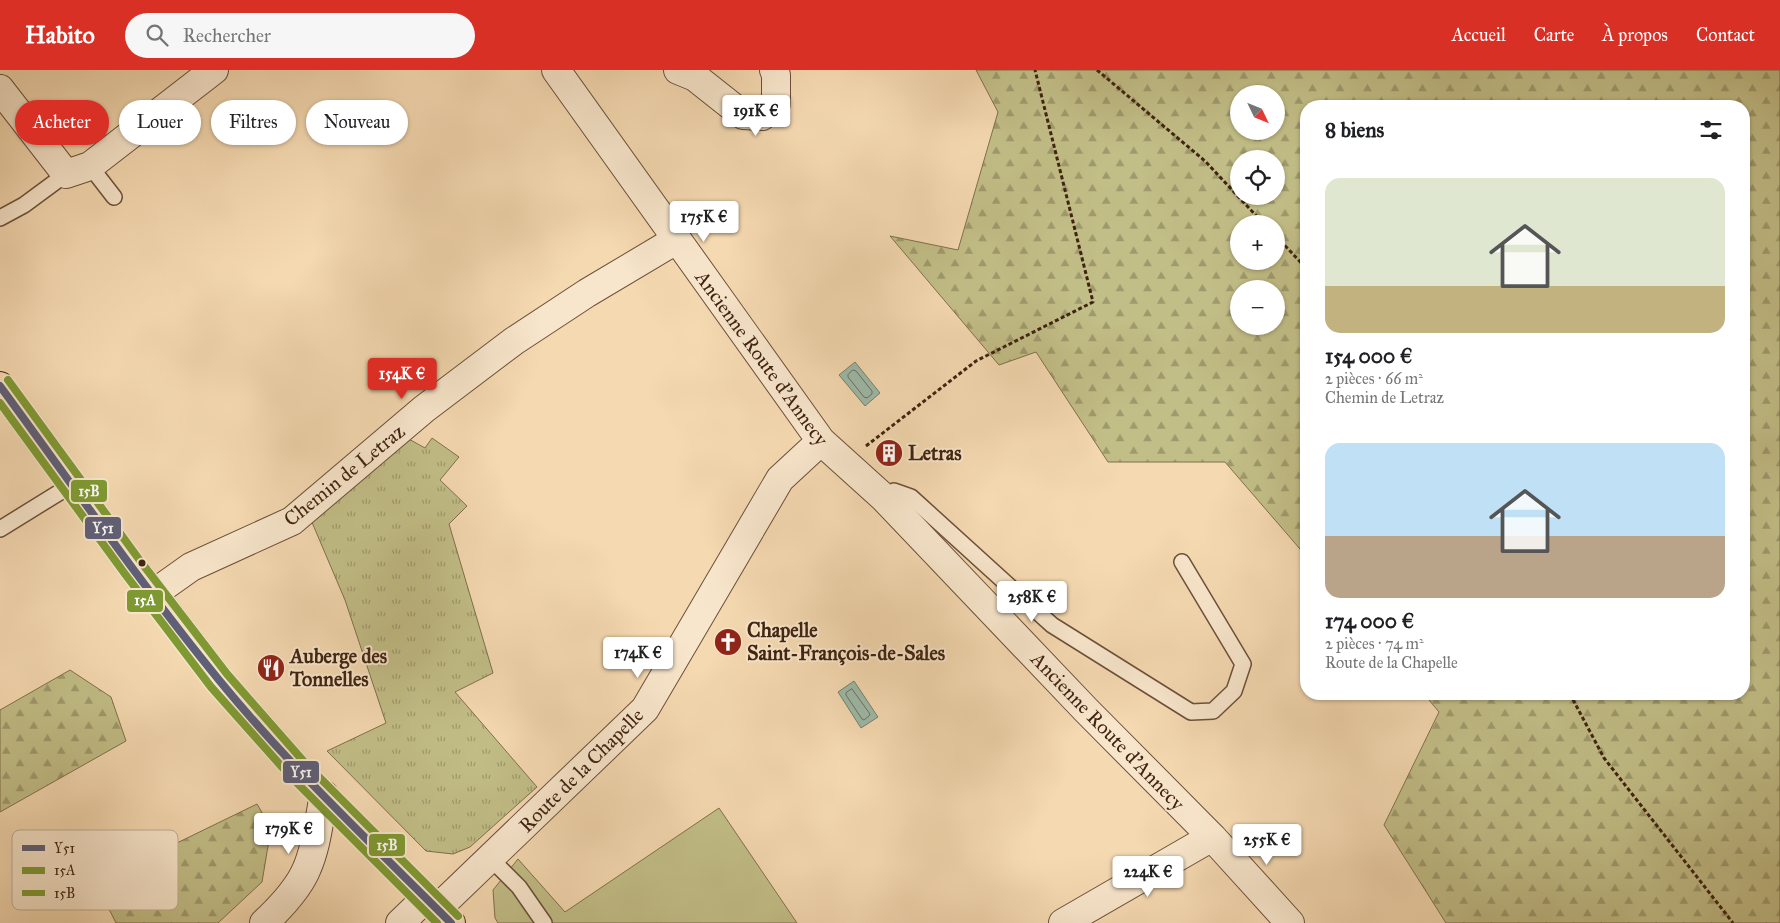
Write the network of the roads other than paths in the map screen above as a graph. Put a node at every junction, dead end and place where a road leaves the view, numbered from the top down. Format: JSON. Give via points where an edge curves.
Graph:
{"nodes":[{"id":1,"x":214,"y":70,"type":"edge"},
{"id":2,"x":556,"y":70,"type":"edge"},
{"id":3,"x":678,"y":70,"type":"edge"},
{"id":4,"x":774,"y":70,"type":"edge"},
{"id":5,"x":0,"y":89,"type":"edge"},
{"id":6,"x":78,"y":170,"type":"junction"},
{"id":7,"x":114,"y":197,"type":"dead end"},
{"id":8,"x":0,"y":218,"type":"edge"},
{"id":9,"x":676,"y":240,"type":"junction"},
{"id":10,"x":0,"y":386,"type":"edge"},
{"id":11,"x":820,"y":441,"type":"junction"},
{"id":12,"x":73,"y":484,"type":"junction"},
{"id":13,"x":882,"y":497,"type":"junction"},
{"id":14,"x":0,"y":529,"type":"edge"},
{"id":15,"x":1182,"y":562,"type":"dead end"},
{"id":16,"x":153,"y":594,"type":"junction"},
{"id":17,"x":324,"y":795,"type":"junction"},
{"id":18,"x":1212,"y":837,"type":"junction"},
{"id":19,"x":491,"y":859,"type":"junction"},
{"id":20,"x":438,"y":910,"type":"edge"},
{"id":21,"x":264,"y":923,"type":"edge"},
{"id":22,"x":400,"y":923,"type":"edge"},
{"id":23,"x":544,"y":923,"type":"edge"},
{"id":24,"x":1063,"y":923,"type":"edge"},
{"id":25,"x":1290,"y":923,"type":"edge"}],
"edges":[{"from":1,"to":6,"type":"street"},
{"from":2,"to":9,"type":"street","name":"Ancienne Route d'Annecy"},
{"from":3,"to":4,"type":"street","via":[[695,77],[743,115],[762,116],[776,104]]},
{"from":5,"to":6,"type":"street"},
{"from":6,"to":7,"type":"lane"},
{"from":6,"to":8,"type":"lane"},
{"from":9,"to":11,"type":"street","name":"Ancienne Route d'Annecy"},
{"from":9,"to":16,"type":"street","name":"Chemin de Letraz","via":[[514,341],[424,409],[292,521],[191,567]]},
{"from":10,"to":12,"type":"main road"},
{"from":11,"to":13,"type":"street","name":"Ancienne Route d'Annecy"},
{"from":11,"to":19,"type":"street","name":"Route de la Chapelle","via":[[780,479],[645,710]]},
{"from":12,"to":14,"type":"lane"},
{"from":12,"to":16,"type":"main road"},
{"from":13,"to":15,"type":"lane","via":[[894,491],[911,497],[1052,625],[1191,712],[1213,710],[1234,691],[1243,664]]},
{"from":13,"to":18,"type":"street","name":"Ancienne Route d'Annecy"},
{"from":16,"to":17,"type":"main road","via":[[232,694]]},
{"from":17,"to":20,"type":"main road"},
{"from":17,"to":21,"type":"street","via":[[307,868],[293,891]]},
{"from":18,"to":24,"type":"street"},
{"from":18,"to":25,"type":"street","name":"Ancienne Route d'Annecy"},
{"from":19,"to":20,"type":"street","name":"Route de la Chapelle"},
{"from":19,"to":23,"type":"lane","via":[[519,887]]},
{"from":20,"to":22,"type":"street","name":"Route de la Chapelle"}]}
